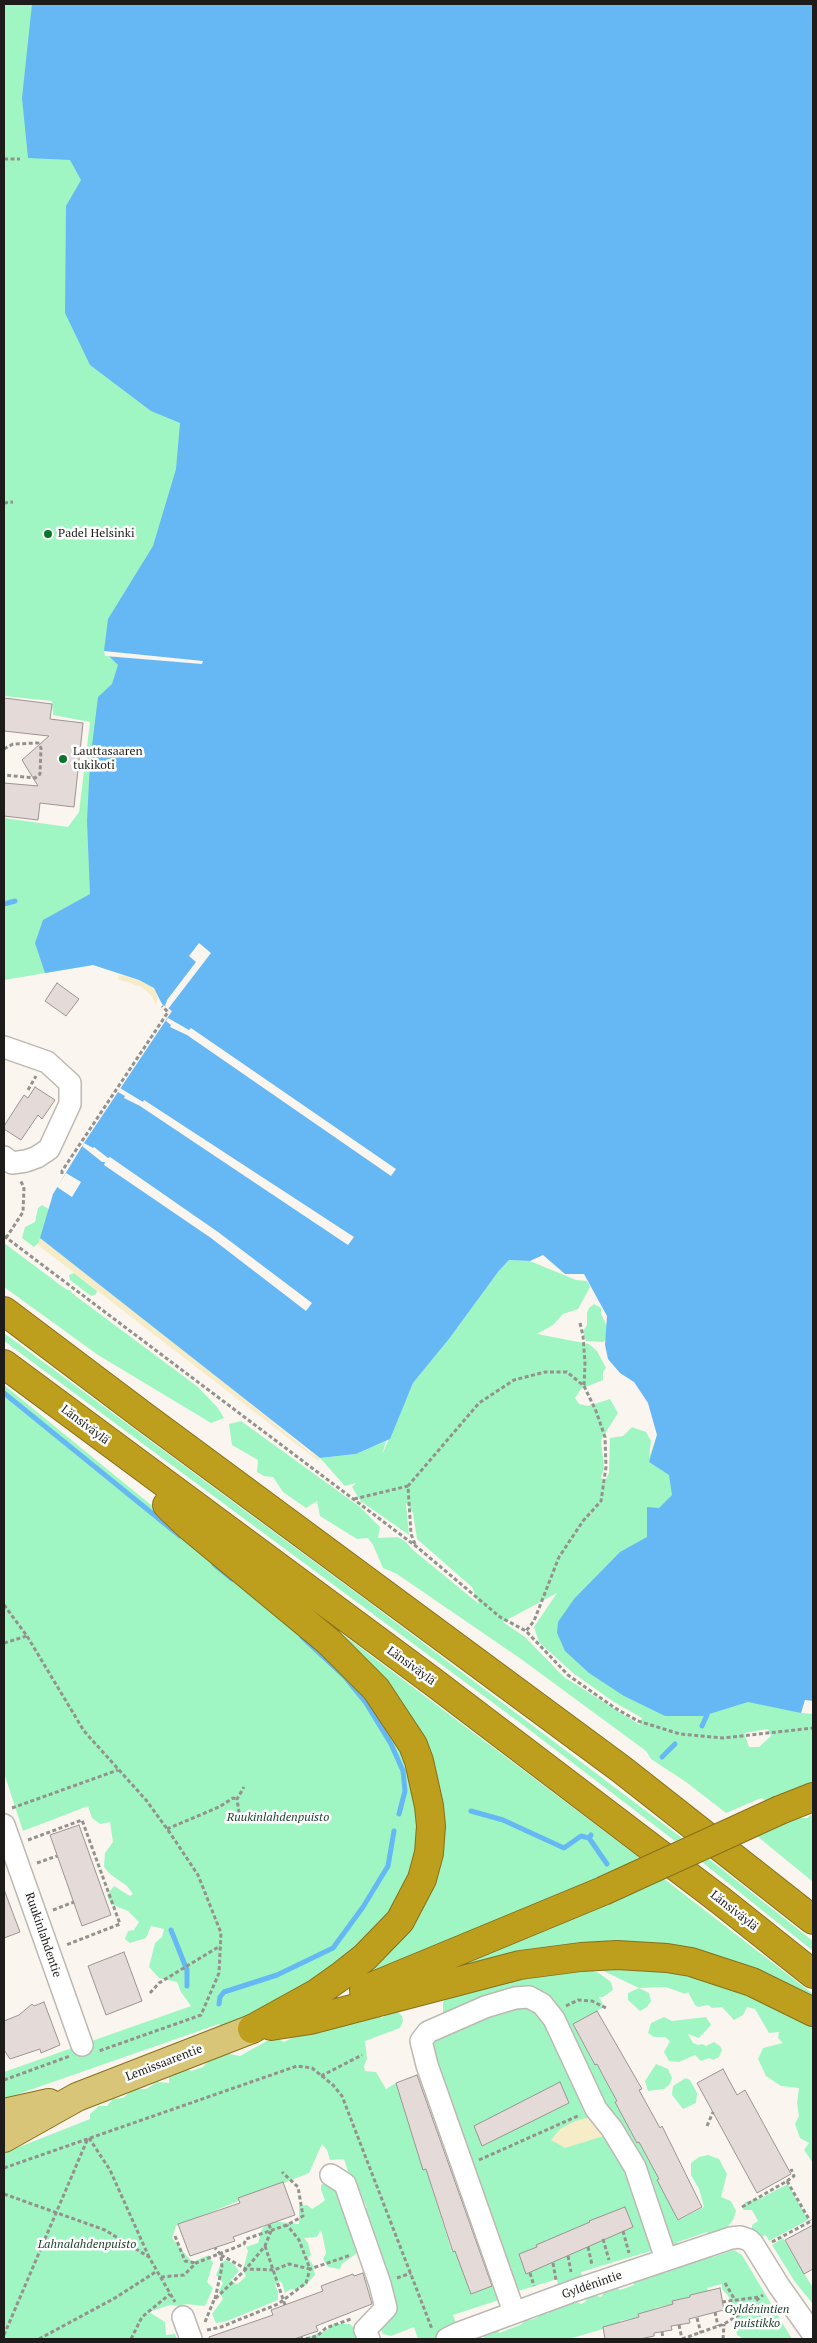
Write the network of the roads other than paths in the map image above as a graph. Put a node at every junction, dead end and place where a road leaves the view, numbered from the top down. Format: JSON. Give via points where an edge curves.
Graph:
{"nodes":[{"id":1,"x":4,"y":1047,"type":"edge"},
{"id":2,"x":8,"y":1160,"type":"edge"},
{"id":3,"x":4,"y":1311,"type":"edge"},
{"id":4,"x":4,"y":1364,"type":"edge"},
{"id":5,"x":77,"y":1420,"type":"junction"},
{"id":6,"x":813,"y":1797,"type":"edge"},
{"id":7,"x":8,"y":1816,"type":"edge"},
{"id":8,"x":737,"y":1859,"type":"junction"},
{"id":9,"x":813,"y":1906,"type":"edge"},
{"id":10,"x":813,"y":1920,"type":"edge"},
{"id":11,"x":813,"y":1974,"type":"edge"},
{"id":12,"x":813,"y":2012,"type":"edge"},
{"id":13,"x":252,"y":2029,"type":"junction"},
{"id":14,"x":83,"y":2048,"type":"road end"},
{"id":15,"x":77,"y":2097,"type":"junction"},
{"id":16,"x":4,"y":2113,"type":"edge"},
{"id":17,"x":4,"y":2138,"type":"edge"},
{"id":18,"x":331,"y":2175,"type":"dead end"},
{"id":19,"x":666,"y":2259,"type":"junction"},
{"id":20,"x":514,"y":2312,"type":"junction"},
{"id":21,"x":183,"y":2317,"type":"road end"},
{"id":22,"x":440,"y":2334,"type":"edge"},
{"id":23,"x":813,"y":2334,"type":"edge"},
{"id":24,"x":191,"y":2339,"type":"edge"},
{"id":25,"x":369,"y":2339,"type":"edge"}],
"edges":[{"from":1,"to":2,"type":"street","via":[[47,1062],[70,1083],[70,1104],[49,1148],[26,1161]]},
{"from":3,"to":8,"type":"highway","via":[[614,1763]]},
{"from":4,"to":5,"type":"highway","name":"Länsiväylä"},
{"from":5,"to":11,"type":"highway","name":"Länsiväylä","via":[[440,1687]]},
{"from":5,"to":13,"type":"highway","via":[[189,1526],[349,1660],[386,1700],[419,1761],[429,1806],[429,1853],[422,1879],[400,1921],[341,1976]]},
{"from":6,"to":13,"type":"highway","bridge":true,"via":[[603,1891],[358,1993]]},
{"from":7,"to":14,"type":"street","name":"Ruukinlahdentie","via":[[11,1846]]},
{"from":8,"to":9,"type":"highway"},
{"from":8,"to":10,"type":"highway"},
{"from":12,"to":13,"type":"highway","via":[[752,1982],[691,1962],[617,1955],[520,1965],[310,2020]]},
{"from":13,"to":15,"type":"main road","name":"Lemissaarentie"},
{"from":15,"to":16,"type":"main road","name":"Lemissaarentie"},
{"from":15,"to":17,"type":"main road","name":"Lemissaarentie"},
{"from":18,"to":25,"type":"street","via":[[346,2184],[386,2308],[366,2330]]},
{"from":19,"to":20,"type":"street","name":"Gyldénintie"},
{"from":19,"to":20,"type":"street","via":[[635,2168],[596,2109],[554,2019],[542,2004],[528,1997],[485,2007],[428,2032],[420,2041]]},
{"from":19,"to":23,"type":"street","name":"Gyldénintie","via":[[731,2238],[740,2236],[749,2240]]},
{"from":20,"to":22,"type":"street","name":"Gyldénintie"},
{"from":21,"to":24,"type":"street"}]}
